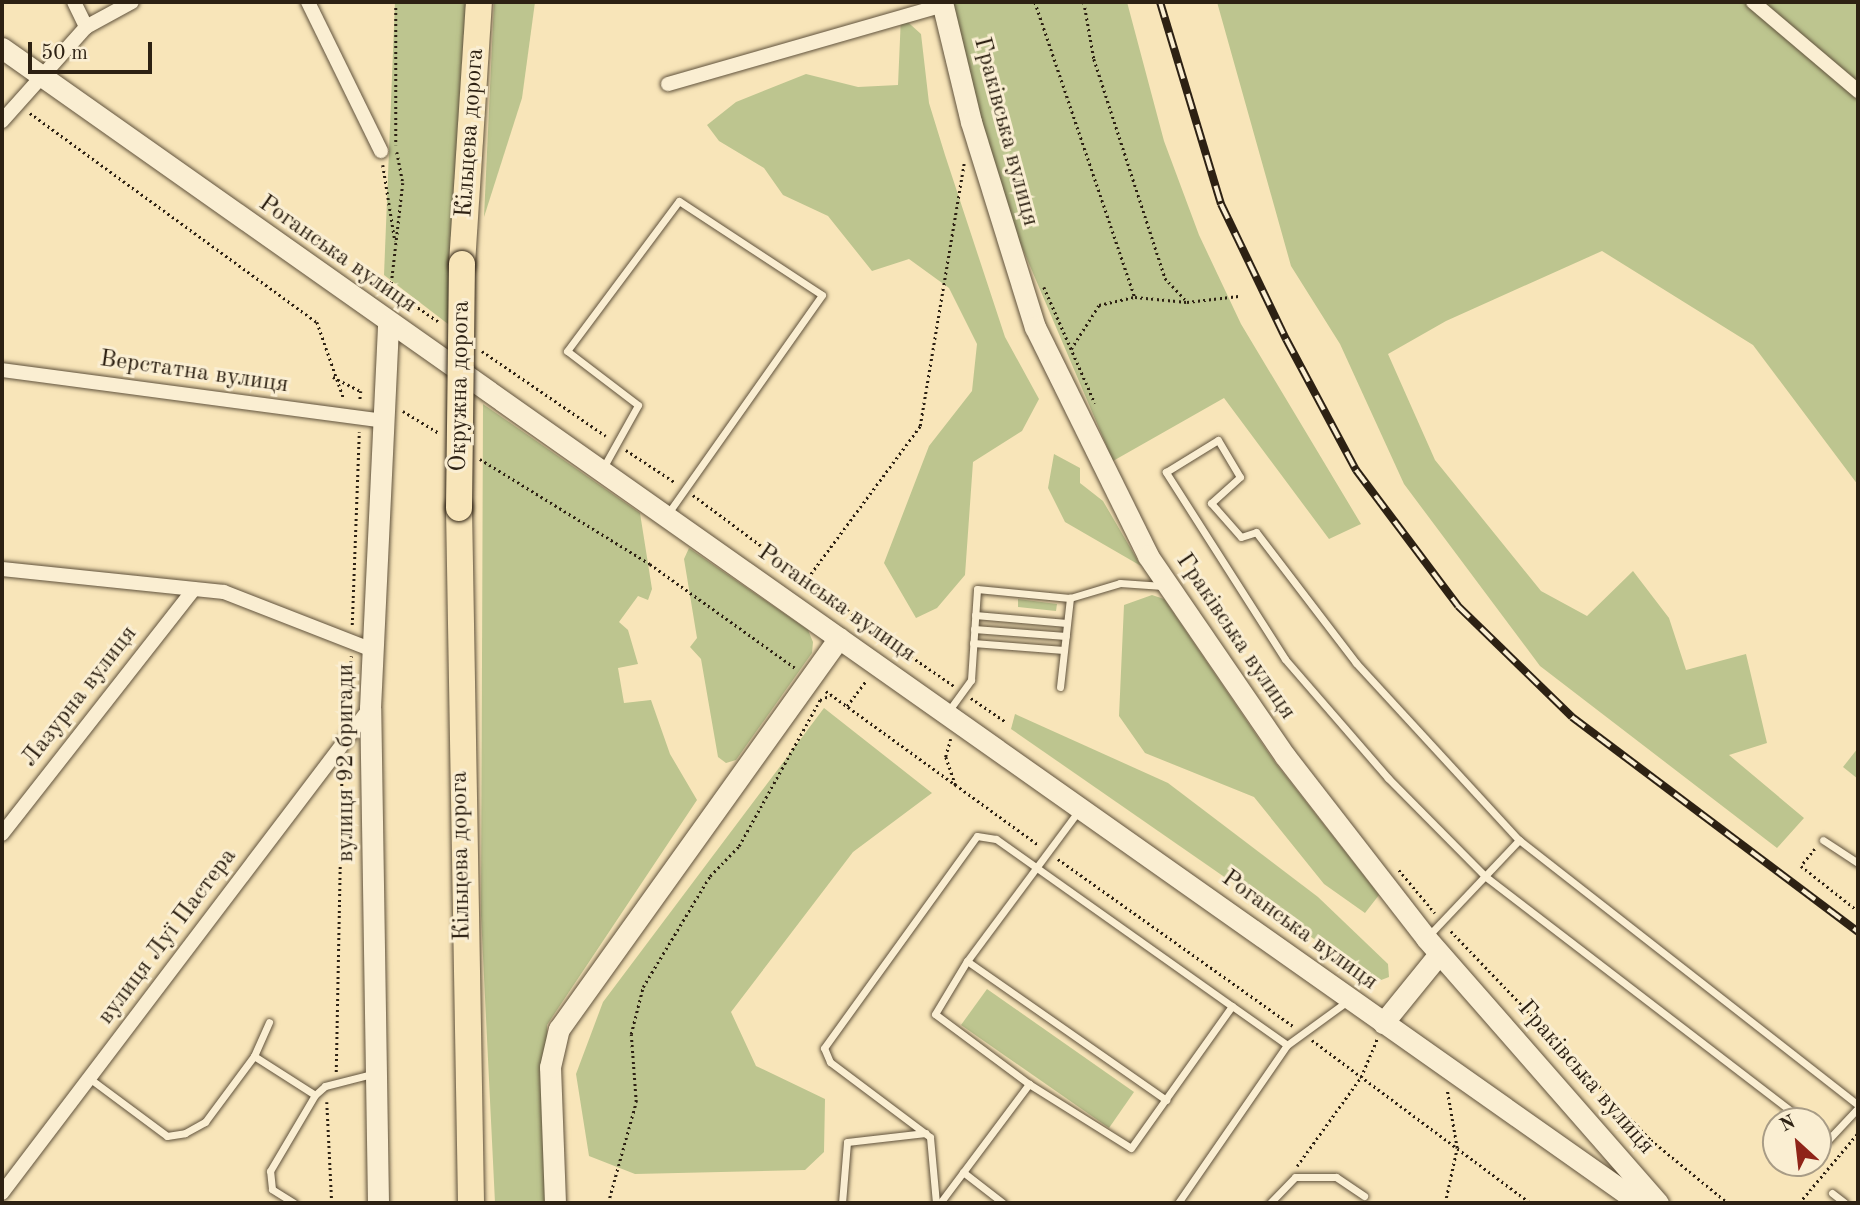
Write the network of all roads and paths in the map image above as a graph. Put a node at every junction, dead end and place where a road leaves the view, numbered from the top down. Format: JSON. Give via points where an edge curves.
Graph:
{"nodes":[{"id":1,"x":74,"y":2,"type":"edge"},
{"id":2,"x":132,"y":2,"type":"edge"},
{"id":3,"x":308,"y":2,"type":"edge"},
{"id":4,"x":479,"y":2,"type":"edge"},
{"id":5,"x":1035,"y":2,"type":"edge"},
{"id":6,"x":1084,"y":2,"type":"edge"},
{"id":7,"x":1753,"y":2,"type":"edge"},
{"id":8,"x":943,"y":3,"type":"edge"},
{"id":9,"x":86,"y":27,"type":"junction"},
{"id":10,"x":2,"y":48,"type":"edge"},
{"id":11,"x":42,"y":76,"type":"junction"},
{"id":12,"x":668,"y":84,"type":"dead end"},
{"id":13,"x":1858,"y":91,"type":"edge"},
{"id":14,"x":14,"y":101,"type":"junction"},
{"id":15,"x":2,"y":121,"type":"edge"},
{"id":16,"x":971,"y":122,"type":"junction"},
{"id":17,"x":381,"y":151,"type":"joint"},
{"id":18,"x":396,"y":246,"type":"dead end"},
{"id":19,"x":462,"y":264,"type":"joint"},
{"id":20,"x":391,"y":289,"type":"dead end"},
{"id":21,"x":1239,"y":296,"type":"dead end"},
{"id":22,"x":1135,"y":297,"type":"junction"},
{"id":23,"x":1187,"y":302,"type":"junction"},
{"id":24,"x":387,"y":323,"type":"junction"},
{"id":25,"x":448,"y":328,"type":"dead end"},
{"id":26,"x":471,"y":344,"type":"dead end"},
{"id":27,"x":1071,"y":349,"type":"dead end"},
{"id":28,"x":2,"y":370,"type":"edge"},
{"id":29,"x":332,"y":377,"type":"junction"},
{"id":30,"x":378,"y":414,"type":"junction"},
{"id":31,"x":442,"y":435,"type":"dead end"},
{"id":32,"x":618,"y":444,"type":"junction"},
{"id":33,"x":476,"y":456,"type":"dead end"},
{"id":34,"x":601,"y":471,"type":"junction"},
{"id":35,"x":684,"y":489,"type":"junction"},
{"id":36,"x":459,"y":508,"type":"joint"},
{"id":37,"x":666,"y":517,"type":"junction"},
{"id":38,"x":2,"y":569,"type":"edge"},
{"id":39,"x":805,"y":580,"type":"junction"},
{"id":40,"x":1167,"y":586,"type":"junction"},
{"id":41,"x":194,"y":589,"type":"junction"},
{"id":42,"x":1070,"y":598,"type":"junction"},
{"id":43,"x":975,"y":615,"type":"junction"},
{"id":44,"x":1067,"y":623,"type":"junction"},
{"id":45,"x":974,"y":629,"type":"junction"},
{"id":46,"x":1066,"y":636,"type":"junction"},
{"id":47,"x":839,"y":638,"type":"junction"},
{"id":48,"x":973,"y":643,"type":"junction"},
{"id":49,"x":351,"y":644,"type":"junction"},
{"id":50,"x":893,"y":645,"type":"junction"},
{"id":51,"x":889,"y":649,"type":"dead end"},
{"id":52,"x":373,"y":650,"type":"junction"},
{"id":53,"x":1064,"y":650,"type":"junction"},
{"id":54,"x":800,"y":673,"type":"dead end"},
{"id":55,"x":866,"y":681,"type":"dead end"},
{"id":56,"x":819,"y":686,"type":"dead end"},
{"id":57,"x":1060,"y":687,"type":"dead end"},
{"id":58,"x":963,"y":693,"type":"junction"},
{"id":59,"x":831,"y":695,"type":"junction"},
{"id":60,"x":846,"y":706,"type":"junction"},
{"id":61,"x":370,"y":708,"type":"junction"},
{"id":62,"x":951,"y":717,"type":"junction"},
{"id":63,"x":1006,"y":722,"type":"dead end"},
{"id":64,"x":345,"y":740,"type":"junction"},
{"id":65,"x":957,"y":786,"type":"junction"},
{"id":66,"x":1081,"y":807,"type":"junction"},
{"id":67,"x":2,"y":834,"type":"edge"},
{"id":68,"x":1519,"y":840,"type":"junction"},
{"id":69,"x":1823,"y":840,"type":"joint"},
{"id":70,"x":1858,"y":863,"type":"edge"},
{"id":71,"x":1485,"y":876,"type":"junction"},
{"id":72,"x":1858,"y":911,"type":"edge"},
{"id":73,"x":1432,"y":946,"type":"junction"},
{"id":74,"x":967,"y":961,"type":"junction"},
{"id":75,"x":1350,"y":999,"type":"junction"},
{"id":76,"x":1232,"y":1006,"type":"junction"},
{"id":77,"x":269,"y":1022,"type":"dead end"},
{"id":78,"x":1383,"y":1023,"type":"junction"},
{"id":79,"x":1302,"y":1032,"type":"junction"},
{"id":80,"x":1287,"y":1045,"type":"junction"},
{"id":81,"x":254,"y":1056,"type":"junction"},
{"id":82,"x":1440,"y":1063,"type":"junction"},
{"id":83,"x":377,"y":1073,"type":"junction"},
{"id":84,"x":1361,"y":1077,"type":"junction"},
{"id":85,"x":89,"y":1078,"type":"junction"},
{"id":86,"x":331,"y":1084,"type":"junction"},
{"id":87,"x":1028,"y":1084,"type":"junction"},
{"id":88,"x":315,"y":1095,"type":"junction"},
{"id":89,"x":1167,"y":1100,"type":"junction"},
{"id":90,"x":1858,"y":1106,"type":"edge"},
{"id":91,"x":1786,"y":1107,"type":"edge"},
{"id":92,"x":925,"y":1133,"type":"junction"},
{"id":93,"x":1858,"y":1133,"type":"edge"},
{"id":94,"x":1832,"y":1136,"type":"edge"},
{"id":95,"x":1457,"y":1148,"type":"junction"},
{"id":96,"x":1295,"y":1168,"type":"dead end"},
{"id":97,"x":962,"y":1172,"type":"junction"},
{"id":98,"x":2,"y":1193,"type":"edge"},
{"id":99,"x":1832,"y":1193,"type":"dead end"},
{"id":100,"x":1364,"y":1196,"type":"dead end"},
{"id":101,"x":293,"y":1203,"type":"edge"},
{"id":102,"x":332,"y":1203,"type":"edge"},
{"id":103,"x":378,"y":1203,"type":"edge"},
{"id":104,"x":471,"y":1203,"type":"edge"},
{"id":105,"x":555,"y":1203,"type":"edge"},
{"id":106,"x":608,"y":1203,"type":"edge"},
{"id":107,"x":842,"y":1203,"type":"edge"},
{"id":108,"x":938,"y":1203,"type":"edge"},
{"id":109,"x":1003,"y":1203,"type":"edge"},
{"id":110,"x":1178,"y":1203,"type":"edge"},
{"id":111,"x":1270,"y":1203,"type":"edge"},
{"id":112,"x":1445,"y":1203,"type":"edge"},
{"id":113,"x":1531,"y":1203,"type":"edge"},
{"id":114,"x":1640,"y":1203,"type":"edge"},
{"id":115,"x":1657,"y":1203,"type":"edge"},
{"id":116,"x":1799,"y":1203,"type":"edge"},
{"id":117,"x":1845,"y":1203,"type":"edge"}],
"edges":[{"from":1,"to":9,"type":"street"},
{"from":2,"to":9,"type":"street"},
{"from":3,"to":17,"type":"street"},
{"from":4,"to":19,"type":"highway","name":"Кільцева дорога"},
{"from":5,"to":22,"type":"path"},
{"from":6,"to":23,"type":"path","via":[[1094,58],[1165,278]]},
{"from":7,"to":13,"type":"street"},
{"from":8,"to":12,"type":"street"},
{"from":8,"to":16,"type":"street","name":"Граківська вулиця"},
{"from":9,"to":11,"type":"street"},
{"from":10,"to":11,"type":"street","name":"Роганська вулиця"},
{"from":11,"to":14,"type":"street"},
{"from":11,"to":24,"type":"street","name":"Роганська вулиця"},
{"from":14,"to":15,"type":"street"},
{"from":14,"to":29,"type":"path","via":[[317,322]]},
{"from":16,"to":39,"type":"path","via":[[920,426]]},
{"from":16,"to":40,"type":"street","name":"Граківська вулиця","via":[[1035,327]]},
{"from":17,"to":18,"type":"path"},
{"from":19,"to":36,"type":"highway","name":"Окружна дорога","bridge":true},
{"from":20,"to":25,"type":"path"},
{"from":21,"to":23,"type":"path"},
{"from":22,"to":23,"type":"path"},
{"from":22,"to":27,"type":"path","via":[[1099,304]]},
{"from":24,"to":30,"type":"street","name":"вулиця 92 бригади"},
{"from":24,"to":34,"type":"street","name":"Роганська вулиця"},
{"from":26,"to":32,"type":"path"},
{"from":28,"to":30,"type":"street","name":"Верстатна вулиця"},
{"from":29,"to":30,"type":"path"},
{"from":29,"to":30,"type":"path","via":[[361,391]]},
{"from":30,"to":31,"type":"path"},
{"from":30,"to":49,"type":"path"},
{"from":30,"to":52,"type":"street","name":"вулиця 92 бригади"},
{"from":32,"to":34,"type":"lane"},
{"from":32,"to":35,"type":"path"},
{"from":32,"to":35,"type":"lane","via":[[638,405],[567,351],[679,201],[822,295]]},
{"from":33,"to":54,"type":"path","via":[[650,564]]},
{"from":34,"to":37,"type":"street","name":"Роганська вулиця"},
{"from":35,"to":37,"type":"lane"},
{"from":35,"to":39,"type":"path"},
{"from":36,"to":104,"type":"highway","name":"Кільцева дорога"},
{"from":37,"to":47,"type":"street","name":"Роганська вулиця"},
{"from":38,"to":41,"type":"street"},
{"from":39,"to":50,"type":"path"},
{"from":40,"to":42,"type":"lane","via":[[1120,583]]},
{"from":40,"to":73,"type":"street","name":"Граківська вулиця","via":[[1284,757]]},
{"from":41,"to":49,"type":"street","via":[[257,603]]},
{"from":41,"to":67,"type":"street","name":"Лазурна вулиця"},
{"from":42,"to":43,"type":"lane","via":[[978,589]]},
{"from":42,"to":44,"type":"lane"},
{"from":43,"to":44,"type":"lane"},
{"from":43,"to":45,"type":"lane"},
{"from":44,"to":46,"type":"lane"},
{"from":45,"to":46,"type":"lane"},
{"from":45,"to":48,"type":"lane"},
{"from":46,"to":53,"type":"lane"},
{"from":47,"to":62,"type":"street","name":"Роганська вулиця"},
{"from":47,"to":105,"type":"street","via":[[559,1029],[550,1078]]},
{"from":48,"to":53,"type":"lane"},
{"from":48,"to":58,"type":"lane","via":[[971,680]]},
{"from":49,"to":52,"type":"street"},
{"from":49,"to":64,"type":"path"},
{"from":50,"to":51,"type":"path"},
{"from":50,"to":58,"type":"path"},
{"from":52,"to":61,"type":"street","name":"вулиця 92 бригади"},
{"from":53,"to":57,"type":"lane"},
{"from":55,"to":60,"type":"path"},
{"from":56,"to":59,"type":"path"},
{"from":58,"to":62,"type":"lane"},
{"from":58,"to":63,"type":"path"},
{"from":59,"to":60,"type":"path"},
{"from":59,"to":106,"type":"path","via":[[820,700],[738,846],[710,876],[643,987],[631,1034],[636,1102]]},
{"from":60,"to":65,"type":"path"},
{"from":61,"to":64,"type":"street","name":"вулиця Луї Пастера"},
{"from":61,"to":83,"type":"street","name":"вулиця 92 бригади"},
{"from":62,"to":65,"type":"path","via":[[946,757]]},
{"from":62,"to":66,"type":"street","name":"Роганська вулиця"},
{"from":64,"to":85,"type":"street","name":"вулиця Луї Пастера"},
{"from":64,"to":86,"type":"path","via":[[337,842],[340,1043]]},
{"from":65,"to":79,"type":"path"},
{"from":66,"to":74,"type":"lane"},
{"from":66,"to":75,"type":"street","name":"Роганська вулиця"},
{"from":68,"to":71,"type":"lane"},
{"from":68,"to":71,"type":"lane","via":[[1356,663],[1256,533],[1241,537],[1211,503],[1240,477],[1218,440],[1166,472],[1285,659],[1388,778]]},
{"from":68,"to":90,"type":"lane"},
{"from":69,"to":70,"type":"lane"},
{"from":69,"to":72,"type":"path","via":[[1801,866]]},
{"from":71,"to":73,"type":"lane"},
{"from":71,"to":91,"type":"lane"},
{"from":73,"to":78,"type":"street"},
{"from":73,"to":115,"type":"street","name":"Граківська вулиця"},
{"from":74,"to":87,"type":"lane","via":[[935,1014]]},
{"from":74,"to":89,"type":"lane"},
{"from":75,"to":78,"type":"street","name":"Роганська вулиця"},
{"from":75,"to":79,"type":"lane"},
{"from":76,"to":80,"type":"lane"},
{"from":76,"to":89,"type":"lane"},
{"from":76,"to":92,"type":"lane","via":[[996,839],[977,836],[824,1048],[830,1062]]},
{"from":77,"to":81,"type":"lane"},
{"from":78,"to":82,"type":"street","name":"Роганська вулиця"},
{"from":78,"to":84,"type":"path"},
{"from":79,"to":80,"type":"lane"},
{"from":79,"to":84,"type":"path"},
{"from":80,"to":110,"type":"lane"},
{"from":81,"to":85,"type":"lane","via":[[205,1122],[175,1136]]},
{"from":81,"to":88,"type":"lane"},
{"from":82,"to":95,"type":"path"},
{"from":82,"to":114,"type":"street","name":"Роганська вулиця"},
{"from":83,"to":86,"type":"lane"},
{"from":83,"to":103,"type":"street","name":"вулиця 92 бригади"},
{"from":84,"to":95,"type":"path"},
{"from":84,"to":96,"type":"path"},
{"from":85,"to":98,"type":"street","name":"вулиця Луї Пастера"},
{"from":86,"to":88,"type":"lane"},
{"from":86,"to":102,"type":"path"},
{"from":87,"to":89,"type":"lane","via":[[1128,1150]]},
{"from":87,"to":97,"type":"lane"},
{"from":88,"to":101,"type":"lane","via":[[270,1171],[272,1189]]},
{"from":90,"to":94,"type":"lane"},
{"from":92,"to":107,"type":"lane","via":[[847,1142]]},
{"from":92,"to":108,"type":"lane","via":[[935,1149]]},
{"from":93,"to":116,"type":"path"},
{"from":95,"to":112,"type":"path"},
{"from":95,"to":113,"type":"path"},
{"from":97,"to":108,"type":"lane"},
{"from":97,"to":109,"type":"lane"},
{"from":99,"to":117,"type":"lane"},
{"from":100,"to":111,"type":"lane","via":[[1336,1177],[1295,1177]]}]}
